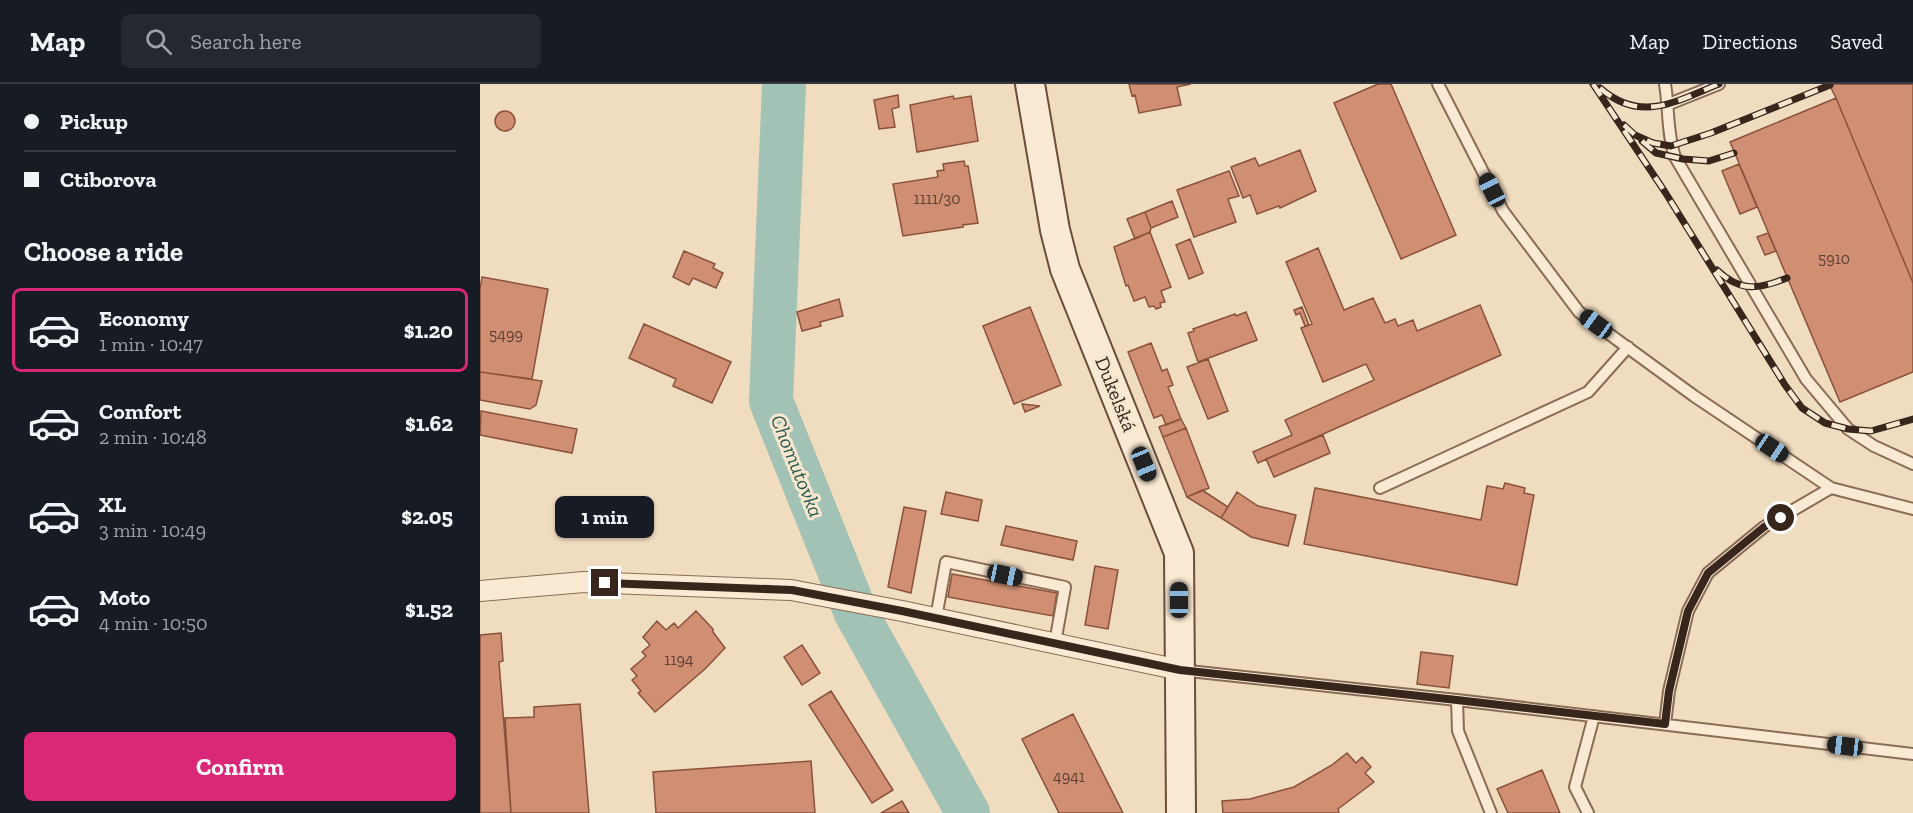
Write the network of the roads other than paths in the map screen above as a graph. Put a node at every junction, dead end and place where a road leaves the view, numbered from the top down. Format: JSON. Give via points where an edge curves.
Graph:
{"nodes":[{"id":1,"x":1030,"y":84,"type":"edge"},
{"id":2,"x":1437,"y":84,"type":"edge"},
{"id":3,"x":1665,"y":84,"type":"edge"},
{"id":4,"x":1719,"y":84,"type":"edge"},
{"id":5,"x":1669,"y":104,"type":"junction"},
{"id":6,"x":1628,"y":347,"type":"junction"},
{"id":7,"x":1913,"y":464,"type":"edge"},
{"id":8,"x":1380,"y":488,"type":"dead end"},
{"id":9,"x":1831,"y":488,"type":"junction"},
{"id":10,"x":1913,"y":508,"type":"edge"},
{"id":11,"x":480,"y":591,"type":"edge"},
{"id":12,"x":936,"y":618,"type":"junction"},
{"id":13,"x":1055,"y":643,"type":"junction"},
{"id":14,"x":1180,"y":670,"type":"junction"},
{"id":15,"x":1457,"y":700,"type":"junction"},
{"id":16,"x":1594,"y":716,"type":"junction"},
{"id":17,"x":1665,"y":724,"type":"junction"},
{"id":18,"x":1913,"y":754,"type":"edge"},
{"id":19,"x":1180,"y":813,"type":"edge"},
{"id":20,"x":1491,"y":813,"type":"edge"},
{"id":21,"x":1588,"y":813,"type":"edge"}],
"edges":[{"from":1,"to":14,"type":"street","name":"Dukelská","via":[[1054,230],[1065,269],[1179,554]]},
{"from":2,"to":6,"type":"lane","via":[[1503,211],[1579,312]]},
{"from":3,"to":5,"type":"lane"},
{"from":4,"to":5,"type":"lane"},
{"from":5,"to":7,"type":"lane","via":[[1675,157],[1806,379],[1848,429]]},
{"from":6,"to":8,"type":"lane","via":[[1588,392]]},
{"from":6,"to":9,"type":"lane"},
{"from":9,"to":10,"type":"lane"},
{"from":9,"to":17,"type":"lane","via":[[1764,527],[1708,573],[1688,611]]},
{"from":11,"to":12,"type":"street","via":[[584,582],[792,590]]},
{"from":12,"to":13,"type":"street"},
{"from":12,"to":13,"type":"lane","via":[[946,562],[1065,587]]},
{"from":13,"to":14,"type":"street"},
{"from":14,"to":15,"type":"lane"},
{"from":14,"to":19,"type":"street","name":"Dukelská"},
{"from":15,"to":16,"type":"lane"},
{"from":15,"to":20,"type":"lane","via":[[1458,731]]},
{"from":16,"to":17,"type":"lane"},
{"from":16,"to":21,"type":"lane","via":[[1575,787]]},
{"from":17,"to":18,"type":"lane"}]}
